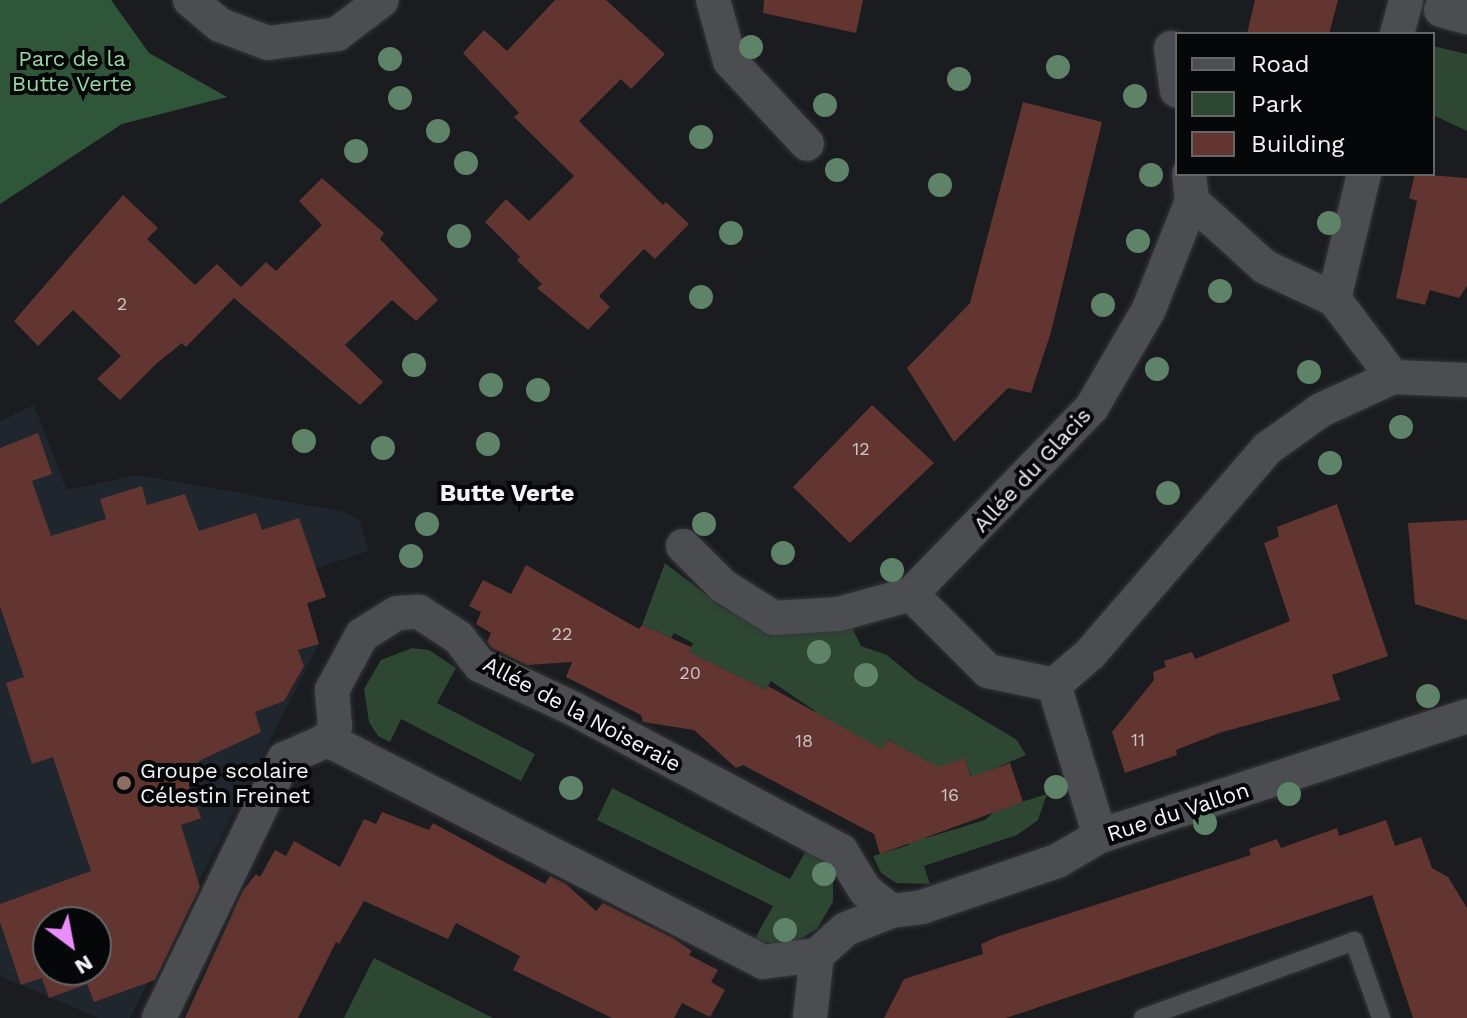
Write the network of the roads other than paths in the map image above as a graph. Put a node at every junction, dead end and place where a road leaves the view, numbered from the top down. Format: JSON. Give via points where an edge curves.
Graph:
{"nodes":[{"id":1,"x":190,"y":0,"type":"edge"},
{"id":2,"x":382,"y":0,"type":"edge"},
{"id":3,"x":713,"y":0,"type":"edge"},
{"id":4,"x":1406,"y":0,"type":"edge"},
{"id":5,"x":1398,"y":32,"type":"edge"},
{"id":6,"x":1171,"y":48,"type":"dead end"},
{"id":7,"x":1175,"y":77,"type":"edge"},
{"id":8,"x":807,"y":144,"type":"dead end"},
{"id":9,"x":1364,"y":176,"type":"edge"},
{"id":10,"x":1190,"y":187,"type":"edge"},
{"id":11,"x":1334,"y":299,"type":"junction"},
{"id":12,"x":1393,"y":377,"type":"junction"},
{"id":13,"x":1467,"y":380,"type":"edge"},
{"id":14,"x":683,"y":546,"type":"dead end"},
{"id":15,"x":911,"y":594,"type":"junction"},
{"id":16,"x":1054,"y":685,"type":"junction"},
{"id":17,"x":1467,"y":716,"type":"edge"},
{"id":18,"x":328,"y":740,"type":"junction"},
{"id":19,"x":1100,"y":836,"type":"junction"},
{"id":20,"x":891,"y":911,"type":"junction"},
{"id":21,"x":817,"y":955,"type":"junction"},
{"id":22,"x":159,"y":1018,"type":"edge"},
{"id":23,"x":810,"y":1018,"type":"edge"},
{"id":24,"x":1143,"y":1018,"type":"edge"},
{"id":25,"x":1381,"y":1018,"type":"edge"}],
"edges":[{"from":1,"to":2,"type":"street","via":[[220,25],[268,43],[337,34]]},
{"from":3,"to":8,"type":"street","via":[[730,61]]},
{"from":4,"to":5,"type":"street"},
{"from":6,"to":7,"type":"street"},
{"from":9,"to":11,"type":"street"},
{"from":10,"to":11,"type":"street","name":"Allée du Glacis","via":[[1265,267]]},
{"from":10,"to":15,"type":"street","name":"Allée du Glacis","via":[[1149,309],[1092,407]]},
{"from":11,"to":12,"type":"street","name":"Allée du Glacis"},
{"from":12,"to":13,"type":"street"},
{"from":12,"to":16,"type":"street","via":[[1321,410],[1268,448],[1090,654]]},
{"from":14,"to":15,"type":"street","via":[[723,586],[774,618],[839,614]]},
{"from":15,"to":16,"type":"street","via":[[988,671]]},
{"from":16,"to":19,"type":"street"},
{"from":17,"to":19,"type":"street","name":"Rue du Vallon"},
{"from":18,"to":20,"type":"street","name":"Allée de la Noiseraie","via":[[335,726],[332,690],[362,635],[397,613],[419,612],[458,637],[480,665],[841,851],[865,890]]},
{"from":18,"to":21,"type":"street","via":[[763,962]]},
{"from":18,"to":22,"type":"street","via":[[284,759]]},
{"from":19,"to":20,"type":"street","name":"Rue du Vallon","via":[[1057,861],[922,907]]},
{"from":20,"to":21,"type":"street","name":"Rue du Vallon","via":[[846,929]]},
{"from":21,"to":23,"type":"street"},
{"from":24,"to":25,"type":"lane","via":[[1354,941]]}]}
